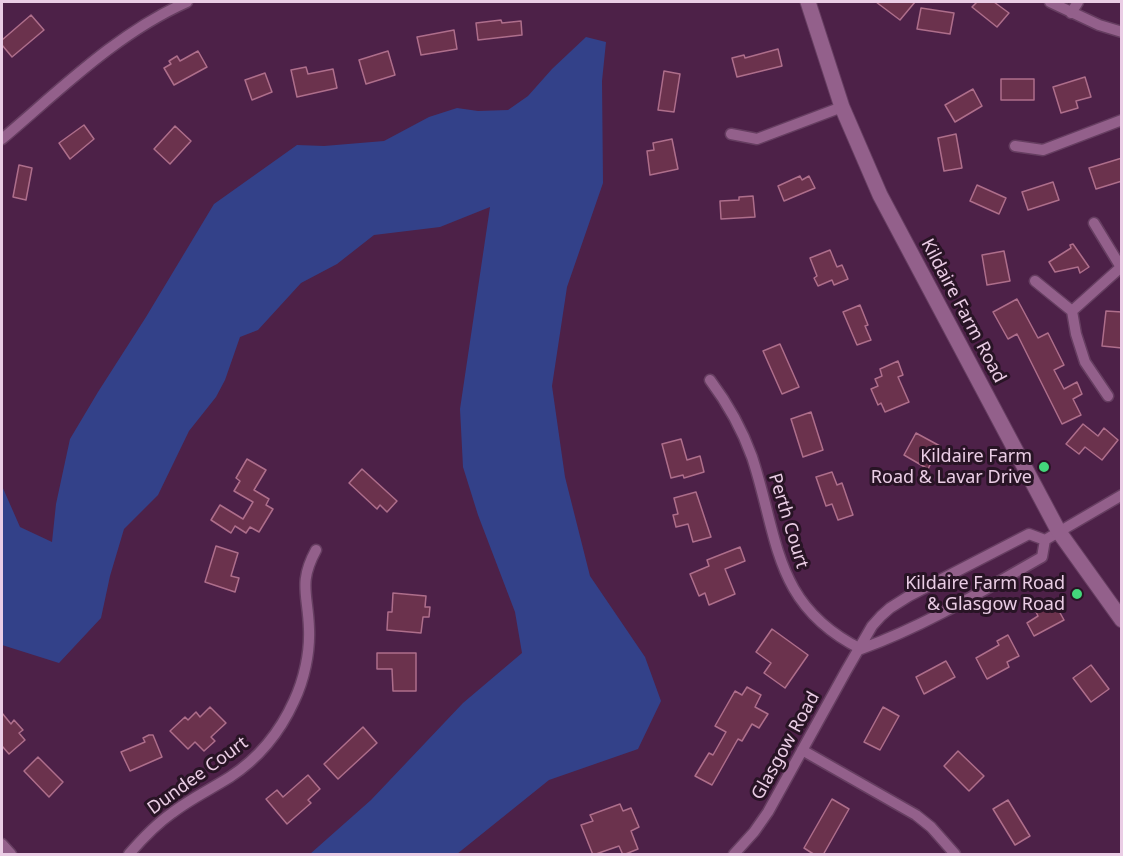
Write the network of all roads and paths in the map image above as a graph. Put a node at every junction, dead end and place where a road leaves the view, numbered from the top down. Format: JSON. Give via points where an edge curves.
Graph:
{"nodes":[{"id":1,"x":187,"y":2,"type":"edge"},
{"id":2,"x":808,"y":2,"type":"edge"},
{"id":3,"x":1050,"y":2,"type":"edge"},
{"id":4,"x":1078,"y":2,"type":"edge"},
{"id":5,"x":1071,"y":13,"type":"junction"},
{"id":6,"x":1122,"y":32,"type":"edge"},
{"id":7,"x":842,"y":107,"type":"junction"},
{"id":8,"x":1122,"y":120,"type":"edge"},
{"id":9,"x":731,"y":134,"type":"dead end"},
{"id":10,"x":2,"y":139,"type":"edge"},
{"id":11,"x":1015,"y":146,"type":"dead end"},
{"id":12,"x":1094,"y":223,"type":"dead end"},
{"id":13,"x":1121,"y":268,"type":"edge"},
{"id":14,"x":1035,"y":281,"type":"dead end"},
{"id":15,"x":1072,"y":311,"type":"junction"},
{"id":16,"x":710,"y":380,"type":"dead end"},
{"id":17,"x":1108,"y":396,"type":"dead end"},
{"id":18,"x":1122,"y":495,"type":"edge"},
{"id":19,"x":1059,"y":532,"type":"junction"},
{"id":20,"x":1045,"y":540,"type":"junction"},
{"id":21,"x":316,"y":550,"type":"dead end"},
{"id":22,"x":1122,"y":620,"type":"edge"},
{"id":23,"x":861,"y":649,"type":"junction"},
{"id":24,"x":802,"y":750,"type":"junction"},
{"id":25,"x":2,"y":844,"type":"edge"},
{"id":26,"x":11,"y":855,"type":"edge"},
{"id":27,"x":129,"y":855,"type":"edge"},
{"id":28,"x":734,"y":855,"type":"edge"},
{"id":29,"x":955,"y":855,"type":"edge"}],
"edges":[{"from":1,"to":10,"type":"street","via":[[123,39]]},
{"from":2,"to":7,"type":"main road","name":"Kildaire Farm Road"},
{"from":3,"to":5,"type":"street"},
{"from":4,"to":5,"type":"street"},
{"from":5,"to":6,"type":"street"},
{"from":7,"to":9,"type":"street","via":[[757,139]]},
{"from":7,"to":19,"type":"main road","name":"Kildaire Farm Road","via":[[880,195]]},
{"from":8,"to":11,"type":"street","via":[[1043,150]]},
{"from":12,"to":13,"type":"street"},
{"from":13,"to":15,"type":"street"},
{"from":14,"to":15,"type":"street"},
{"from":15,"to":17,"type":"street","via":[[1085,362]]},
{"from":16,"to":23,"type":"street","name":"Perth Court","via":[[743,434],[783,570],[795,593],[818,620]]},
{"from":18,"to":19,"type":"street","name":"Glasgow Road"},
{"from":19,"to":20,"type":"street","name":"Glasgow Road"},
{"from":19,"to":22,"type":"main road","name":"Kildaire Farm Road"},
{"from":20,"to":23,"type":"street","name":"Glasgow Road","via":[[1042,557],[923,622]]},
{"from":20,"to":23,"type":"street","name":"Glasgow Road","via":[[1029,534],[909,596],[881,616]]},
{"from":21,"to":27,"type":"street","name":"Dundee Court","via":[[305,574],[309,630],[302,681],[280,727],[250,762],[173,812]]},
{"from":23,"to":24,"type":"street","name":"Glasgow Road"},
{"from":24,"to":28,"type":"street","name":"Glasgow Road","via":[[768,812]]},
{"from":24,"to":29,"type":"street","via":[[916,815]]},
{"from":25,"to":26,"type":"street"}]}
